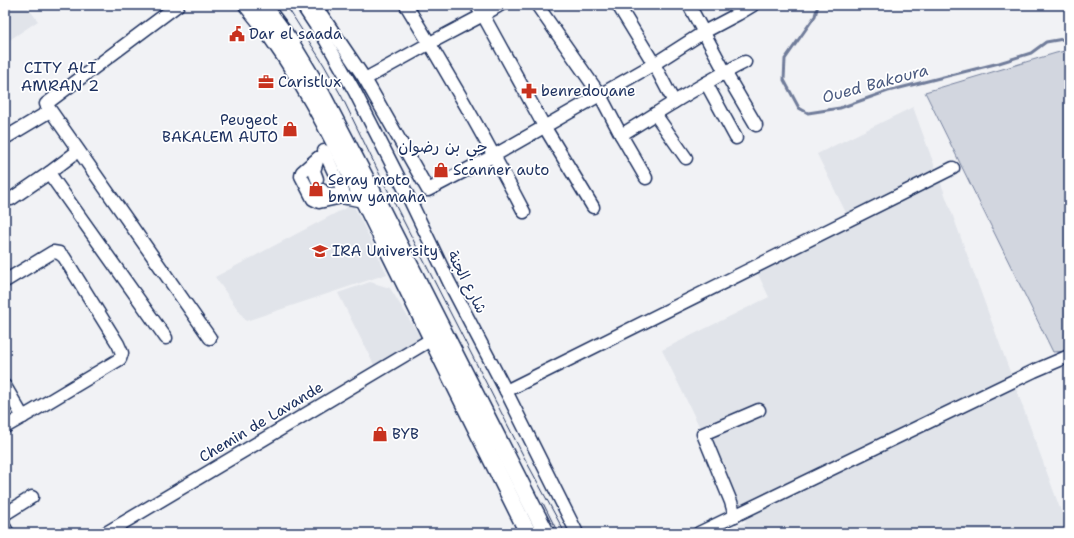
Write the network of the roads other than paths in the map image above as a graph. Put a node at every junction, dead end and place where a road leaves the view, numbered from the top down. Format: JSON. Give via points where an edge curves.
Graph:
{"nodes":[{"id":1,"x":178,"y":5,"type":"edge"},
{"id":2,"x":247,"y":5,"type":"edge"},
{"id":3,"x":263,"y":5,"type":"edge"},
{"id":4,"x":302,"y":5,"type":"edge"},
{"id":5,"x":315,"y":5,"type":"edge"},
{"id":6,"x":406,"y":5,"type":"edge"},
{"id":7,"x":476,"y":5,"type":"edge"},
{"id":8,"x":500,"y":5,"type":"edge"},
{"id":9,"x":537,"y":5,"type":"edge"},
{"id":10,"x":618,"y":5,"type":"edge"},
{"id":11,"x":689,"y":5,"type":"edge"},
{"id":12,"x":753,"y":5,"type":"edge"},
{"id":13,"x":736,"y":10,"type":"edge"},
{"id":14,"x":483,"y":16,"type":"junction"},
{"id":15,"x":704,"y":32,"type":"junction"},
{"id":16,"x":430,"y":43,"type":"junction"},
{"id":17,"x":745,"y":62,"type":"dead end"},
{"id":18,"x":654,"y":64,"type":"junction"},
{"id":19,"x":725,"y":72,"type":"junction"},
{"id":20,"x":365,"y":79,"type":"junction"},
{"id":21,"x":706,"y":83,"type":"junction"},
{"id":22,"x":600,"y":95,"type":"junction"},
{"id":23,"x":674,"y":102,"type":"junction"},
{"id":24,"x":50,"y":111,"type":"junction"},
{"id":25,"x":655,"y":114,"type":"junction"},
{"id":26,"x":756,"y":125,"type":"dead end"},
{"id":27,"x":544,"y":126,"type":"junction"},
{"id":28,"x":621,"y":135,"type":"junction"},
{"id":29,"x":5,"y":138,"type":"edge"},
{"id":30,"x":736,"y":138,"type":"dead end"},
{"id":31,"x":325,"y":150,"type":"junction"},
{"id":32,"x":78,"y":151,"type":"junction"},
{"id":33,"x":494,"y":155,"type":"junction"},
{"id":34,"x":686,"y":158,"type":"dead end"},
{"id":35,"x":953,"y":168,"type":"dead end"},
{"id":36,"x":49,"y":174,"type":"junction"},
{"id":37,"x":646,"y":178,"type":"dead end"},
{"id":38,"x":428,"y":190,"type":"junction"},
{"id":39,"x":344,"y":197,"type":"junction"},
{"id":40,"x":11,"y":199,"type":"dead end"},
{"id":41,"x":364,"y":201,"type":"junction"},
{"id":42,"x":410,"y":201,"type":"junction"},
{"id":43,"x":593,"y":207,"type":"dead end"},
{"id":44,"x":524,"y":212,"type":"dead end"},
{"id":45,"x":5,"y":281,"type":"edge"},
{"id":46,"x":166,"y":338,"type":"dead end"},
{"id":47,"x":210,"y":338,"type":"dead end"},
{"id":48,"x":432,"y":339,"type":"junction"},
{"id":49,"x":1069,"y":356,"type":"edge"},
{"id":50,"x":5,"y":386,"type":"edge"},
{"id":51,"x":506,"y":391,"type":"junction"},
{"id":52,"x":759,"y":410,"type":"dead end"},
{"id":53,"x":23,"y":417,"type":"junction"},
{"id":54,"x":5,"y":427,"type":"edge"},
{"id":55,"x":32,"y":497,"type":"dead end"},
{"id":56,"x":5,"y":514,"type":"edge"},
{"id":57,"x":735,"y":516,"type":"junction"},
{"id":58,"x":5,"y":528,"type":"edge"},
{"id":59,"x":8,"y":533,"type":"edge"},
{"id":60,"x":106,"y":533,"type":"edge"},
{"id":61,"x":528,"y":533,"type":"edge"},
{"id":62,"x":546,"y":533,"type":"edge"},
{"id":63,"x":577,"y":533,"type":"edge"},
{"id":64,"x":699,"y":533,"type":"edge"}],
"edges":[{"from":1,"to":24,"type":"street","via":[[46,104]]},
{"from":2,"to":31,"type":"main road","via":[[292,67],[316,110]]},
{"from":3,"to":62,"type":"main road","via":[[289,40],[320,90]]},
{"from":4,"to":42,"type":"street","name":"شارع الجنة","via":[[351,86]]},
{"from":5,"to":20,"type":"street"},
{"from":6,"to":16,"type":"street"},
{"from":7,"to":14,"type":"street"},
{"from":8,"to":14,"type":"street"},
{"from":9,"to":22,"type":"street"},
{"from":10,"to":18,"type":"street"},
{"from":11,"to":15,"type":"street"},
{"from":12,"to":13,"type":"street"},
{"from":13,"to":15,"type":"street"},
{"from":14,"to":16,"type":"street"},
{"from":14,"to":27,"type":"street"},
{"from":15,"to":18,"type":"street"},
{"from":15,"to":19,"type":"street"},
{"from":16,"to":20,"type":"street"},
{"from":16,"to":33,"type":"street"},
{"from":17,"to":19,"type":"street"},
{"from":18,"to":22,"type":"street"},
{"from":18,"to":23,"type":"street"},
{"from":19,"to":21,"type":"street"},
{"from":19,"to":26,"type":"street"},
{"from":20,"to":38,"type":"street"},
{"from":21,"to":23,"type":"street"},
{"from":21,"to":30,"type":"street"},
{"from":22,"to":27,"type":"street"},
{"from":22,"to":28,"type":"street"},
{"from":23,"to":25,"type":"street"},
{"from":24,"to":29,"type":"street"},
{"from":24,"to":32,"type":"street"},
{"from":25,"to":28,"type":"street"},
{"from":25,"to":34,"type":"street"},
{"from":27,"to":33,"type":"street"},
{"from":27,"to":43,"type":"street"},
{"from":28,"to":37,"type":"street"},
{"from":31,"to":39,"type":"street"},
{"from":31,"to":39,"type":"street","via":[[314,171],[324,193]]},
{"from":31,"to":39,"type":"street","via":[[301,176],[313,200],[319,202]]},
{"from":31,"to":41,"type":"main road"},
{"from":32,"to":36,"type":"street"},
{"from":32,"to":47,"type":"street"},
{"from":33,"to":38,"type":"street"},
{"from":33,"to":44,"type":"street"},
{"from":35,"to":51,"type":"street"},
{"from":36,"to":40,"type":"street"},
{"from":36,"to":46,"type":"street"},
{"from":38,"to":42,"type":"street"},
{"from":39,"to":41,"type":"street"},
{"from":41,"to":48,"type":"main road"},
{"from":42,"to":51,"type":"street","name":"شارع الجنة"},
{"from":45,"to":53,"type":"street","via":[[52,252],[59,253],[64,257],[122,353],[120,359]]},
{"from":48,"to":60,"type":"street","name":"Chemin de Lavande"},
{"from":48,"to":61,"type":"main road"},
{"from":49,"to":57,"type":"street"},
{"from":50,"to":53,"type":"street"},
{"from":51,"to":63,"type":"street","name":"شارع الجنة"},
{"from":52,"to":57,"type":"street","via":[[703,434]]},
{"from":53,"to":54,"type":"street"},
{"from":55,"to":56,"type":"street"},
{"from":57,"to":64,"type":"street"},
{"from":58,"to":59,"type":"street"}]}
